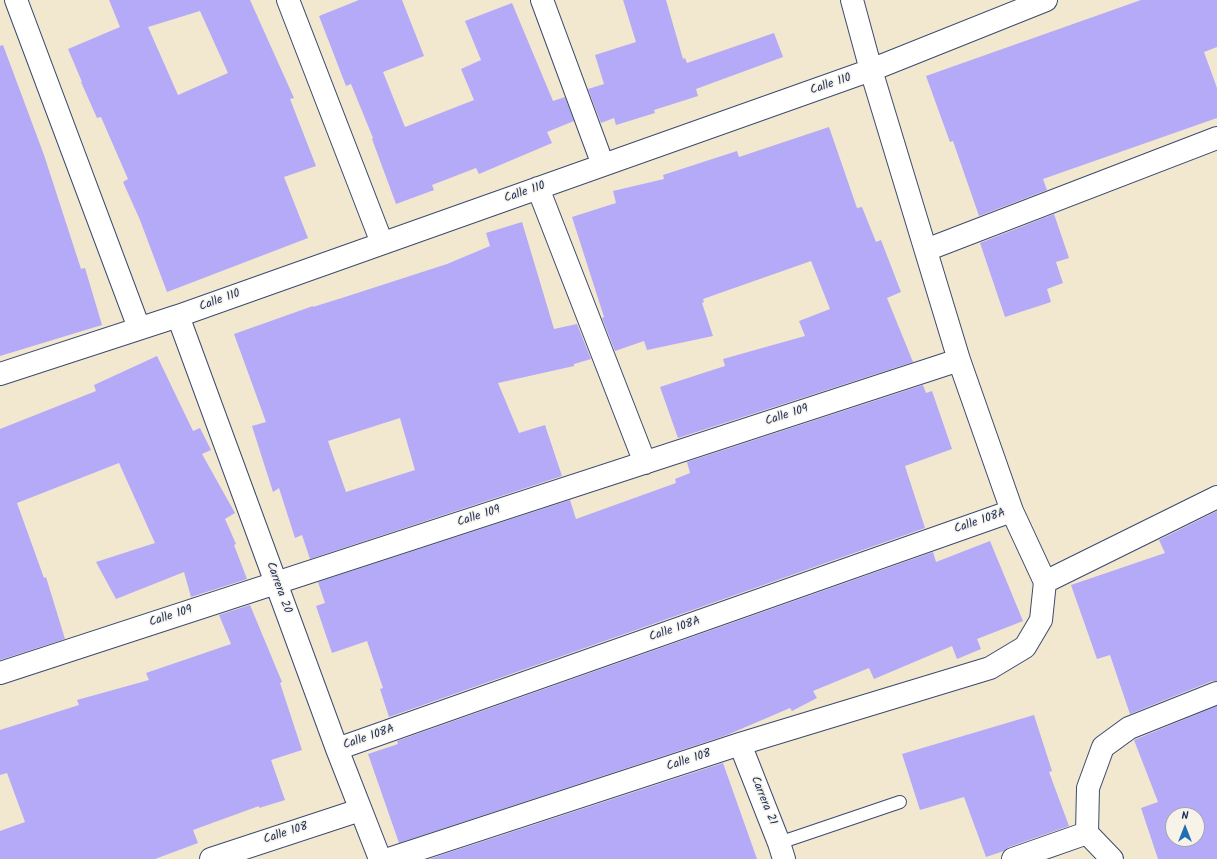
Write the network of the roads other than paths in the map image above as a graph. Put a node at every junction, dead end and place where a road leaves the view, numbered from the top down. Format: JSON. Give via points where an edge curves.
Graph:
{"nodes":[{"id":1,"x":16,"y":0,"type":"edge"},
{"id":2,"x":288,"y":0,"type":"edge"},
{"id":3,"x":542,"y":0,"type":"edge"},
{"id":4,"x":852,"y":0,"type":"edge"},
{"id":5,"x":1046,"y":0,"type":"edge"},
{"id":6,"x":871,"y":70,"type":"junction"},
{"id":7,"x":1217,"y":138,"type":"edge"},
{"id":8,"x":603,"y":165,"type":"junction"},
{"id":9,"x":538,"y":188,"type":"junction"},
{"id":10,"x":382,"y":243,"type":"junction"},
{"id":11,"x":926,"y":250,"type":"junction"},
{"id":12,"x":178,"y":316,"type":"junction"},
{"id":13,"x":139,"y":328,"type":"junction"},
{"id":14,"x":959,"y":360,"type":"junction"},
{"id":15,"x":0,"y":374,"type":"edge"},
{"id":16,"x":644,"y":463,"type":"junction"},
{"id":17,"x":1217,"y":497,"type":"edge"},
{"id":18,"x":1012,"y":511,"type":"junction"},
{"id":19,"x":1045,"y":582,"type":"junction"},
{"id":20,"x":276,"y":583,"type":"junction"},
{"id":21,"x":0,"y":673,"type":"edge"},
{"id":22,"x":1217,"y":693,"type":"edge"},
{"id":23,"x":740,"y":744,"type":"junction"},
{"id":24,"x":337,"y":749,"type":"junction"},
{"id":25,"x":900,"y":802,"type":"dead end"},
{"id":26,"x":360,"y":810,"type":"junction"},
{"id":27,"x":1087,"y":833,"type":"junction"},
{"id":28,"x":782,"y":851,"type":"edge"},
{"id":29,"x":1020,"y":858,"type":"edge"},
{"id":30,"x":212,"y":859,"type":"edge"},
{"id":31,"x":380,"y":859,"type":"edge"},
{"id":32,"x":389,"y":859,"type":"edge"},
{"id":33,"x":1112,"y":859,"type":"edge"}],
"edges":[{"from":1,"to":13,"type":"street"},
{"from":2,"to":10,"type":"street"},
{"from":3,"to":8,"type":"street"},
{"from":4,"to":6,"type":"street"},
{"from":5,"to":6,"type":"street","name":"Calle 110"},
{"from":6,"to":8,"type":"street","name":"Calle 110"},
{"from":6,"to":11,"type":"street"},
{"from":7,"to":11,"type":"street"},
{"from":8,"to":9,"type":"street","name":"Calle 110"},
{"from":9,"to":10,"type":"street","name":"Calle 110"},
{"from":9,"to":16,"type":"street"},
{"from":10,"to":12,"type":"street","name":"Calle 110"},
{"from":11,"to":14,"type":"street"},
{"from":12,"to":13,"type":"street","name":"Calle 110"},
{"from":12,"to":20,"type":"street","name":"Carrera 20"},
{"from":13,"to":15,"type":"street","name":"Calle 110"},
{"from":14,"to":16,"type":"street","name":"Calle 109"},
{"from":14,"to":18,"type":"street"},
{"from":16,"to":20,"type":"street","name":"Calle 109"},
{"from":17,"to":19,"type":"street"},
{"from":18,"to":19,"type":"street"},
{"from":18,"to":24,"type":"street","name":"Calle 108A"},
{"from":19,"to":23,"type":"street","name":"Calle 108","via":[[1041,620],[1025,647],[990,668]]},
{"from":20,"to":21,"type":"street","name":"Calle 109"},
{"from":20,"to":24,"type":"street","name":"Carrera 20"},
{"from":22,"to":27,"type":"street","via":[[1129,728],[1103,747],[1088,788]]},
{"from":23,"to":28,"type":"street","name":"Carrera 21"},
{"from":23,"to":32,"type":"street","name":"Calle 108"},
{"from":24,"to":26,"type":"street","name":"Carrera 20"},
{"from":25,"to":28,"type":"lane"},
{"from":26,"to":30,"type":"street","name":"Calle 108"},
{"from":26,"to":31,"type":"street","name":"Carrera 20"},
{"from":27,"to":29,"type":"street"},
{"from":27,"to":33,"type":"street"}]}
